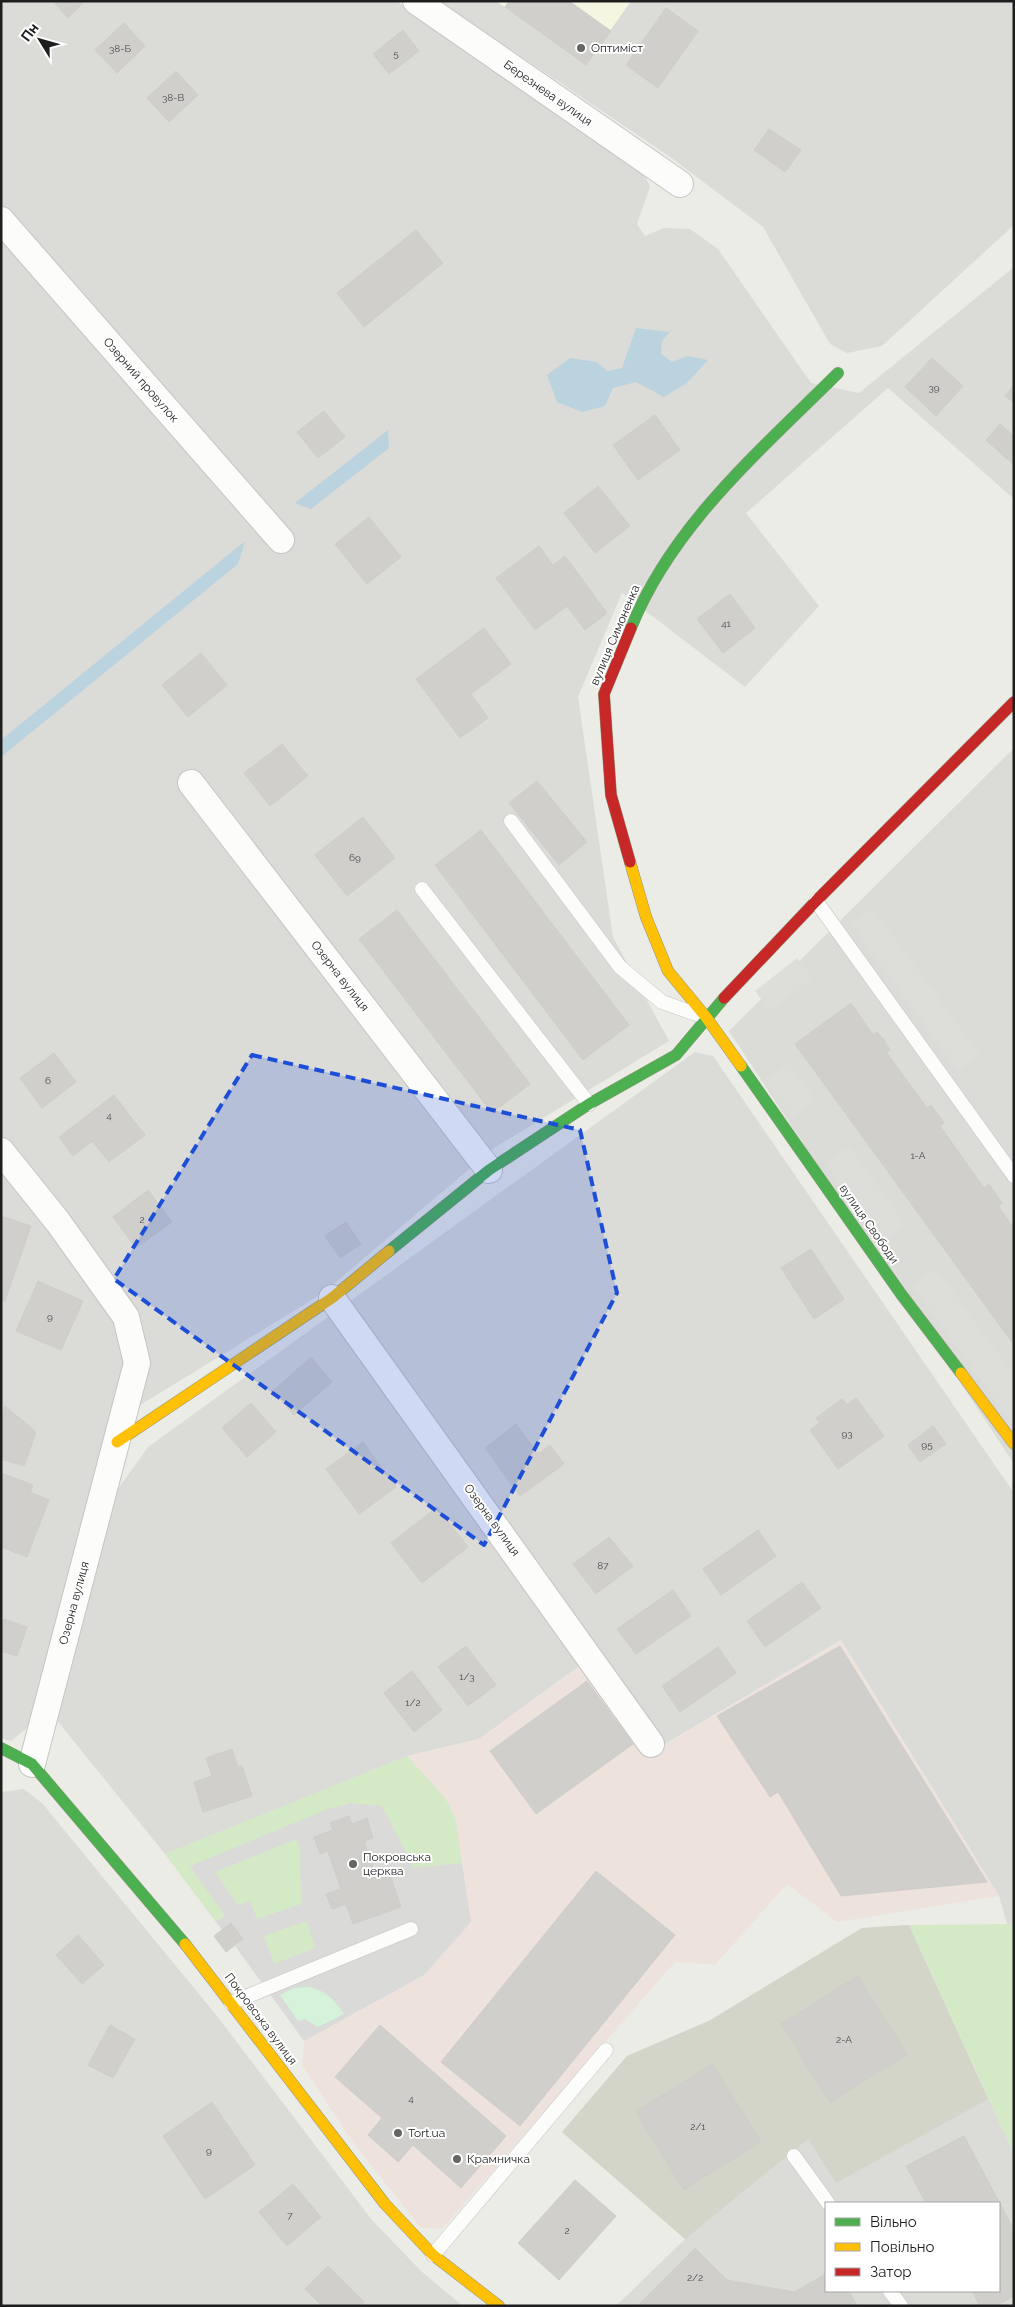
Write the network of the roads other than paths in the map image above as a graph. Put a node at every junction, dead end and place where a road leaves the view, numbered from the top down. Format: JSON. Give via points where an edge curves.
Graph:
{"nodes":[{"id":1,"x":416,"y":1,"type":"edge"},
{"id":2,"x":680,"y":184,"type":"dead end"},
{"id":3,"x":1,"y":220,"type":"edge"},
{"id":4,"x":838,"y":373,"type":"dead end"},
{"id":5,"x":281,"y":540,"type":"dead end"},
{"id":6,"x":1014,"y":702,"type":"edge"},
{"id":7,"x":191,"y":783,"type":"dead end"},
{"id":8,"x":511,"y":821,"type":"dead end"},
{"id":9,"x":422,"y":889,"type":"dead end"},
{"id":10,"x":816,"y":901,"type":"junction"},
{"id":11,"x":706,"y":1017,"type":"junction"},
{"id":12,"x":589,"y":1104,"type":"junction"},
{"id":13,"x":1,"y":1151,"type":"edge"},
{"id":14,"x":489,"y":1170,"type":"junction"},
{"id":15,"x":1014,"y":1176,"type":"edge"},
{"id":16,"x":332,"y":1298,"type":"junction"},
{"id":17,"x":117,"y":1442,"type":"junction"},
{"id":18,"x":1014,"y":1444,"type":"edge"},
{"id":19,"x":651,"y":1744,"type":"dead end"},
{"id":20,"x":1,"y":1748,"type":"edge"},
{"id":21,"x":32,"y":1764,"type":"junction"},
{"id":22,"x":411,"y":1930,"type":"dead end"},
{"id":23,"x":231,"y":2002,"type":"junction"},
{"id":24,"x":606,"y":2050,"type":"dead end"},
{"id":25,"x":794,"y":2156,"type":"dead end"},
{"id":26,"x":827,"y":2202,"type":"edge"},
{"id":27,"x":433,"y":2256,"type":"junction"},
{"id":28,"x":891,"y":2292,"type":"edge"},
{"id":29,"x":499,"y":2306,"type":"edge"},
{"id":30,"x":901,"y":2306,"type":"edge"}],
"edges":[{"from":1,"to":2,"type":"street","name":"Березнева вулиця"},
{"from":3,"to":5,"type":"street","name":"Озерний провулок"},
{"from":4,"to":11,"type":"street","name":"вулиця Симоненка","via":[[705,507],[644,595],[604,694],[611,795],[646,918],[668,971]]},
{"from":6,"to":10,"type":"street"},
{"from":7,"to":14,"type":"street","name":"Озерна вулиця"},
{"from":8,"to":11,"type":"lane","via":[[620,967],[662,1002]]},
{"from":9,"to":12,"type":"lane"},
{"from":10,"to":11,"type":"street"},
{"from":10,"to":15,"type":"lane"},
{"from":11,"to":12,"type":"street","via":[[676,1055]]},
{"from":11,"to":18,"type":"street","name":"вулиця Свободи","via":[[901,1294]]},
{"from":12,"to":14,"type":"street"},
{"from":13,"to":17,"type":"street","name":"Озерна вулиця","via":[[58,1222],[126,1317],[137,1363]]},
{"from":14,"to":16,"type":"street"},
{"from":16,"to":17,"type":"street"},
{"from":16,"to":19,"type":"street","name":"Озерна вулиця"},
{"from":17,"to":21,"type":"street","name":"Озерна вулиця"},
{"from":20,"to":21,"type":"street","name":"Покровська вулиця"},
{"from":21,"to":23,"type":"street","name":"Покровська вулиця"},
{"from":22,"to":23,"type":"lane"},
{"from":23,"to":27,"type":"street","name":"Покровська вулиця","via":[[385,2204]]},
{"from":24,"to":27,"type":"lane"},
{"from":25,"to":26,"type":"lane"},
{"from":27,"to":29,"type":"street","name":"Покровська вулиця"},
{"from":28,"to":30,"type":"lane"}]}
